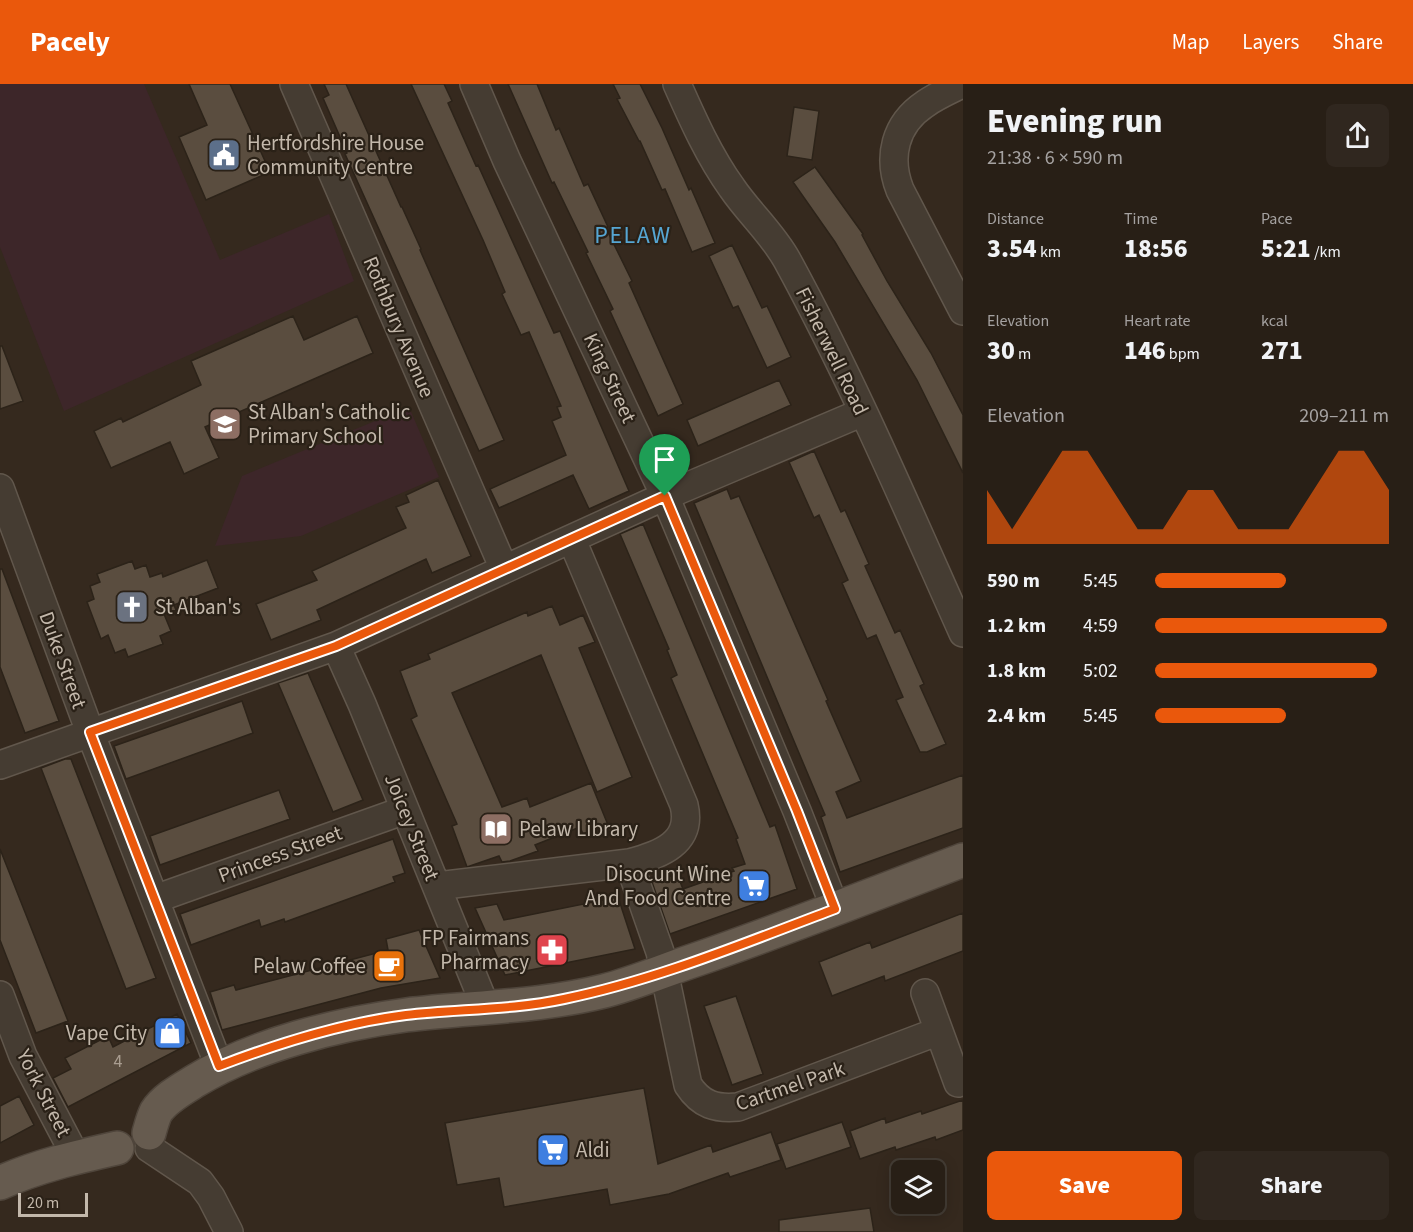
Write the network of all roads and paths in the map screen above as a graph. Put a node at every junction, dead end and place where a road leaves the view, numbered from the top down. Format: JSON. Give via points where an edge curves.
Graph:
{"nodes":[{"id":1,"x":294,"y":84,"type":"edge"},
{"id":2,"x":474,"y":84,"type":"edge"},
{"id":3,"x":677,"y":84,"type":"edge"},
{"id":4,"x":962,"y":84,"type":"edge"},
{"id":5,"x":963,"y":311,"type":"edge"},
{"id":6,"x":862,"y":412,"type":"junction"},
{"id":7,"x":0,"y":488,"type":"edge"},
{"id":8,"x":665,"y":496,"type":"junction"},
{"id":9,"x":572,"y":540,"type":"junction"},
{"id":10,"x":504,"y":570,"type":"junction"},
{"id":11,"x":963,"y":633,"type":"edge"},
{"id":12,"x":336,"y":646,"type":"junction"},
{"id":13,"x":90,"y":732,"type":"junction"},
{"id":14,"x":0,"y":765,"type":"edge"},
{"id":15,"x":405,"y":810,"type":"junction"},
{"id":16,"x":963,"y":860,"type":"edge"},
{"id":17,"x":630,"y":862,"type":"junction"},
{"id":18,"x":437,"y":886,"type":"junction"},
{"id":19,"x":155,"y":899,"type":"junction"},
{"id":20,"x":835,"y":909,"type":"junction"},
{"id":21,"x":664,"y":971,"type":"junction"},
{"id":22,"x":925,"y":993,"type":"dead end"},
{"id":23,"x":0,"y":995,"type":"edge"},
{"id":24,"x":486,"y":1008,"type":"junction"},
{"id":25,"x":939,"y":1031,"type":"junction"},
{"id":26,"x":219,"y":1066,"type":"junction"},
{"id":27,"x":958,"y":1083,"type":"dead end"},
{"id":28,"x":149,"y":1141,"type":"junction"},
{"id":29,"x":76,"y":1157,"type":"junction"},
{"id":30,"x":0,"y":1184,"type":"edge"},
{"id":31,"x":229,"y":1232,"type":"edge"}],
"edges":[{"from":1,"to":10,"type":"street","name":"Rothbury Avenue"},
{"from":2,"to":8,"type":"street","name":"King Street"},
{"from":3,"to":6,"type":"street","name":"Fisherwell Road","via":[[715,162],[785,257]]},
{"from":4,"to":5,"type":"street","via":[[909,117],[898,136],[894,174]]},
{"from":6,"to":8,"type":"street"},
{"from":6,"to":11,"type":"street","name":"Fisherwell Road"},
{"from":7,"to":13,"type":"street","name":"Duke Street"},
{"from":8,"to":9,"type":"street"},
{"from":8,"to":20,"type":"street","name":"King Street"},
{"from":9,"to":10,"type":"street"},
{"from":9,"to":17,"type":"street","via":[[684,804],[684,828],[678,839],[657,855]]},
{"from":10,"to":12,"type":"street"},
{"from":12,"to":13,"type":"street"},
{"from":12,"to":15,"type":"street","name":"Joicey Street"},
{"from":13,"to":14,"type":"street"},
{"from":13,"to":19,"type":"street","name":"Duke Street"},
{"from":15,"to":18,"type":"street","name":"Joicey Street"},
{"from":15,"to":19,"type":"street","name":"Princess Street"},
{"from":16,"to":20,"type":"main road"},
{"from":17,"to":18,"type":"street"},
{"from":17,"to":21,"type":"street","name":"Cartmel Park"},
{"from":18,"to":24,"type":"street","name":"Joicey Street"},
{"from":19,"to":26,"type":"street","name":"Duke Street"},
{"from":20,"to":21,"type":"main road"},
{"from":21,"to":24,"type":"main road","via":[[561,1000]]},
{"from":21,"to":25,"type":"street","name":"Cartmel Park","via":[[688,1085],[707,1105],[738,1107]]},
{"from":22,"to":25,"type":"street"},
{"from":23,"to":29,"type":"street","name":"York Street","via":[[23,1056]]},
{"from":24,"to":26,"type":"main road","via":[[351,1025]]},
{"from":25,"to":27,"type":"street"},
{"from":26,"to":28,"type":"main road","via":[[162,1104]]},
{"from":28,"to":29,"type":"main road","via":[[139,1125],[128,1125],[116,1136],[117,1148]]},
{"from":28,"to":31,"type":"street","via":[[200,1182]]},
{"from":29,"to":30,"type":"main road"}]}
